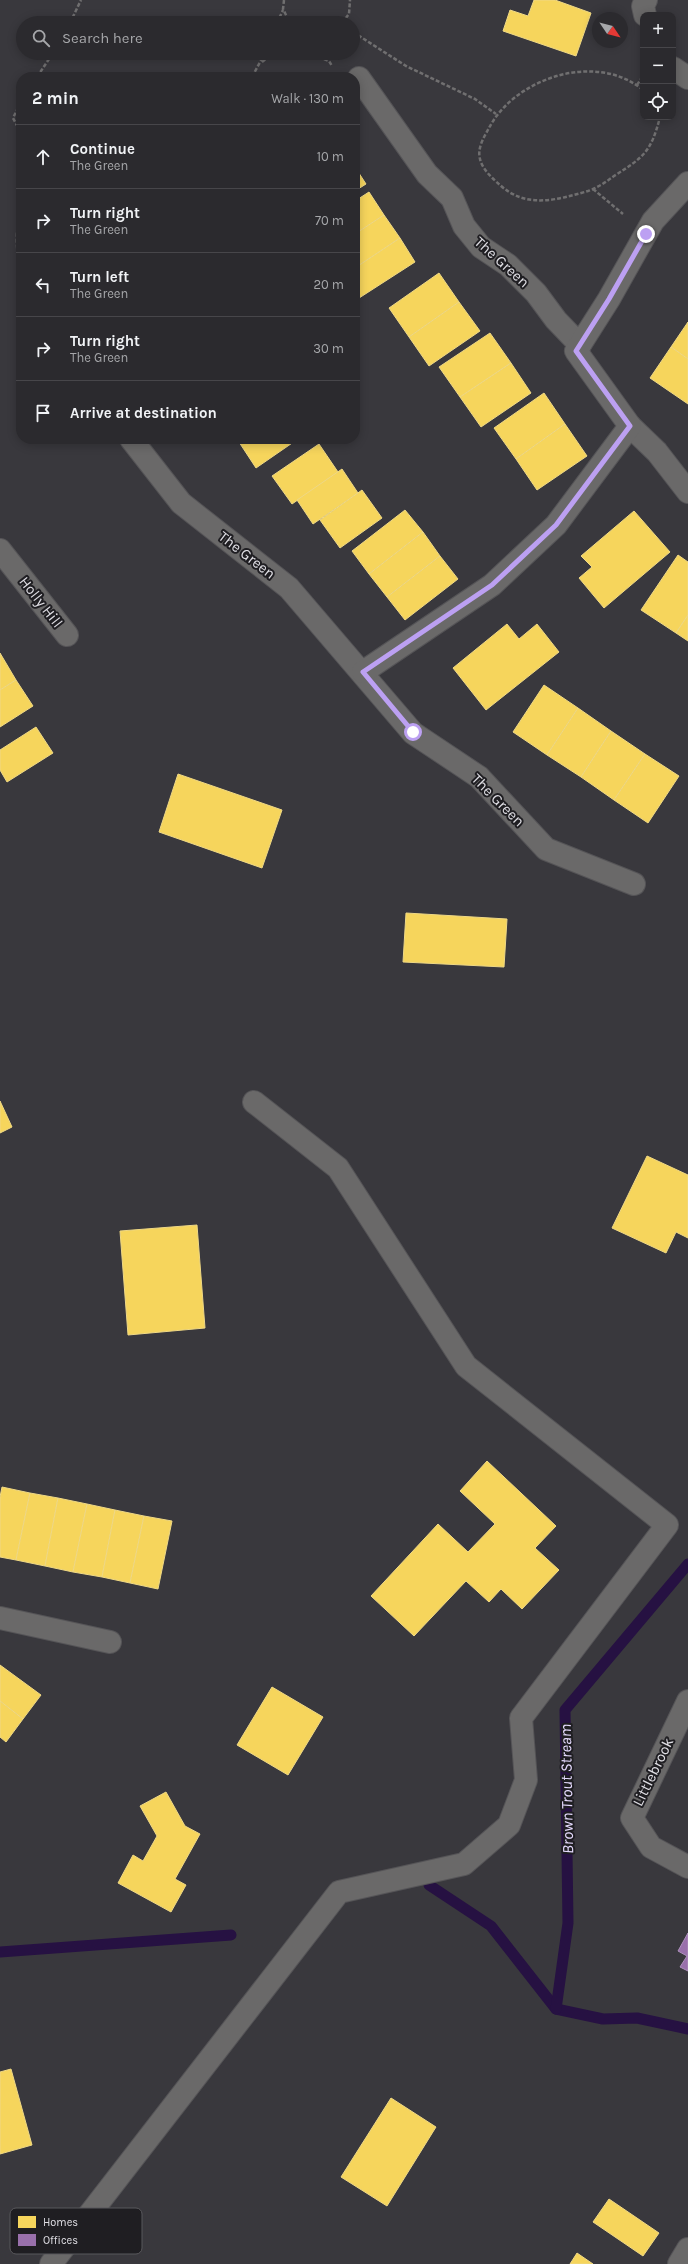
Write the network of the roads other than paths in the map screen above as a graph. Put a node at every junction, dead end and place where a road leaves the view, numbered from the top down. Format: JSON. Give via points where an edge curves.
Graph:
{"nodes":[{"id":1,"x":646,"y":0,"type":"edge"},
{"id":2,"x":644,"y":12,"type":"edge"},
{"id":3,"x":676,"y":70,"type":"edge"},
{"id":4,"x":688,"y":78,"type":"edge"},
{"id":5,"x":360,"y":79,"type":"edge"},
{"id":6,"x":688,"y":183,"type":"edge"},
{"id":7,"x":580,"y":345,"type":"junction"},
{"id":8,"x":630,"y":426,"type":"junction"},
{"id":9,"x":135,"y":444,"type":"edge"},
{"id":10,"x":688,"y":492,"type":"edge"},
{"id":11,"x":0,"y":550,"type":"edge"},
{"id":12,"x":67,"y":635,"type":"dead end"},
{"id":13,"x":363,"y":672,"type":"junction"},
{"id":14,"x":634,"y":884,"type":"dead end"},
{"id":15,"x":254,"y":1102,"type":"dead end"},
{"id":16,"x":0,"y":1618,"type":"edge"},
{"id":17,"x":110,"y":1642,"type":"dead end"},
{"id":18,"x":688,"y":1701,"type":"edge"},
{"id":19,"x":688,"y":1867,"type":"edge"},
{"id":20,"x":94,"y":2208,"type":"edge"},
{"id":21,"x":688,"y":2250,"type":"edge"},
{"id":22,"x":59,"y":2254,"type":"edge"},
{"id":23,"x":51,"y":2264,"type":"edge"},
{"id":24,"x":679,"y":2264,"type":"edge"}],
"edges":[{"from":1,"to":2,"type":"street","via":[[643,6]]},
{"from":3,"to":4,"type":"street"},
{"from":5,"to":7,"type":"street","name":"The Green","via":[[427,174],[452,198],[464,226],[481,247],[508,265],[536,293],[556,320]]},
{"from":6,"to":7,"type":"street","via":[[653,221]]},
{"from":7,"to":8,"type":"street","via":[[576,351]]},
{"from":8,"to":10,"type":"street","via":[[657,452]]},
{"from":8,"to":13,"type":"street","via":[[556,525],[492,585]]},
{"from":9,"to":13,"type":"street","name":"The Green","via":[[181,502],[289,588]]},
{"from":11,"to":12,"type":"street","name":"Holly Hill"},
{"from":13,"to":14,"type":"street","name":"The Green","via":[[413,732],[479,778],[546,849]]},
{"from":15,"to":20,"type":"street","via":[[338,1168],[466,1366],[667,1525],[521,1718],[526,1780],[509,1825],[464,1864],[339,1892]]},
{"from":16,"to":17,"type":"street"},
{"from":18,"to":19,"type":"street","name":"Littlebrook","via":[[632,1818],[651,1847]]},
{"from":21,"to":24,"type":"street"},
{"from":22,"to":23,"type":"street"}]}
